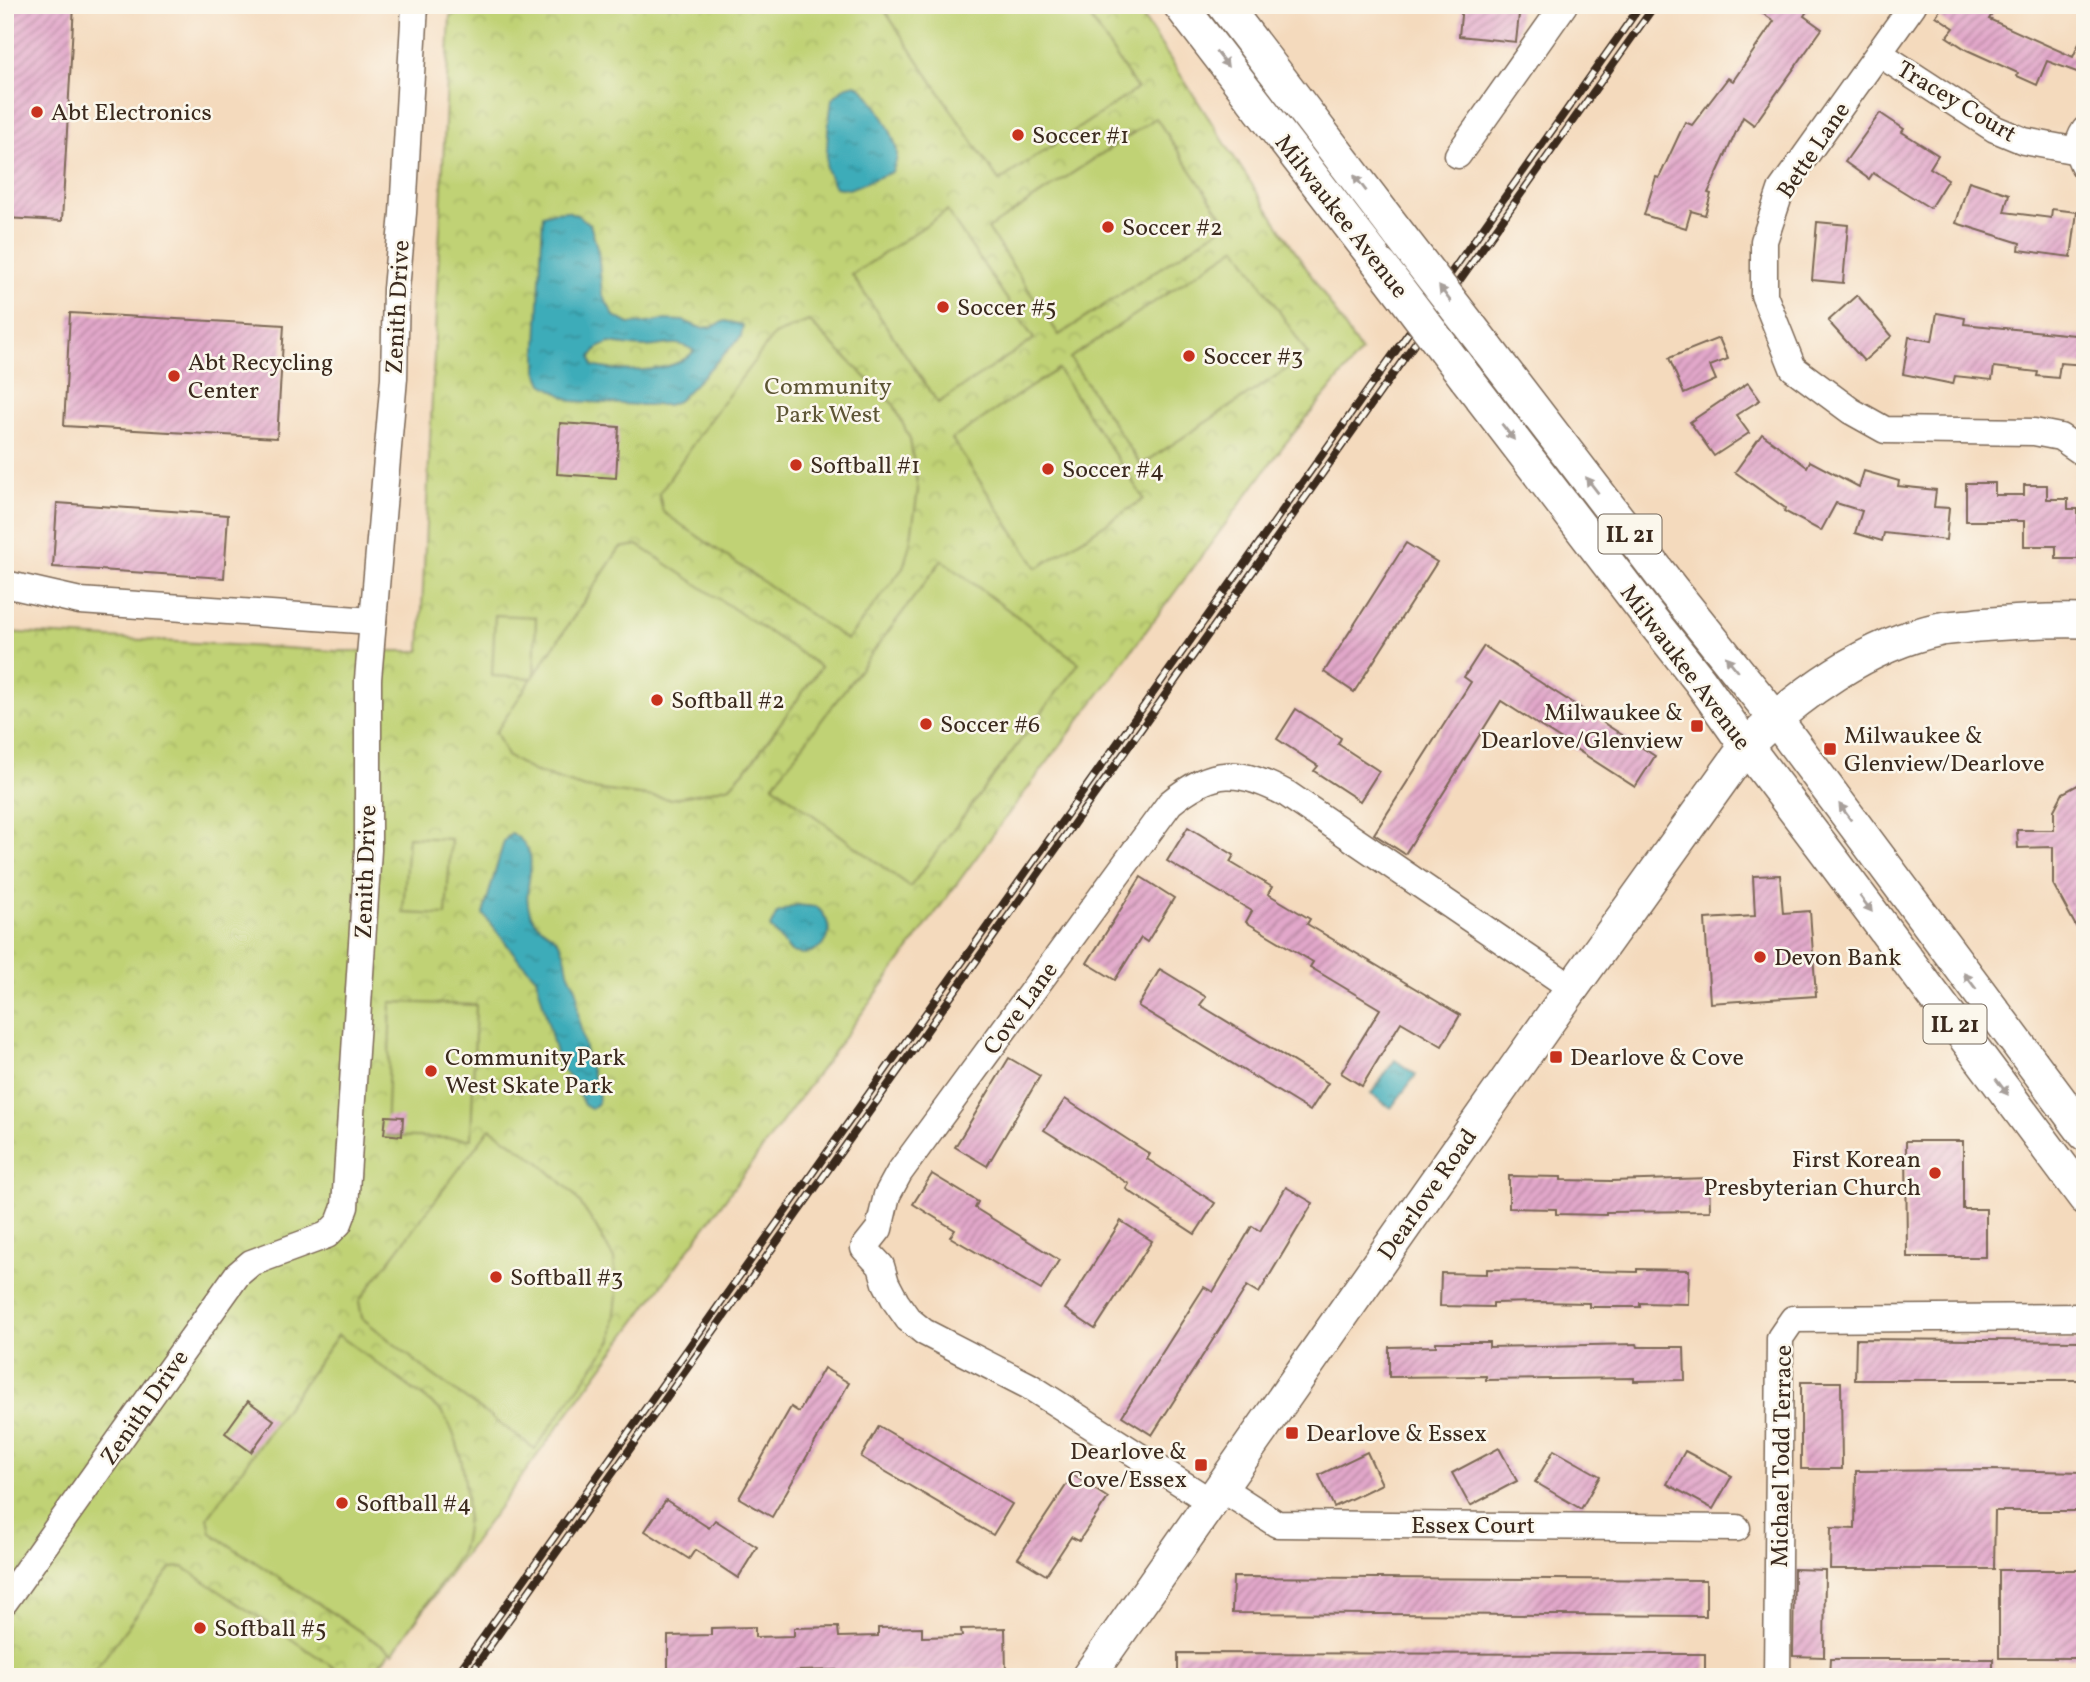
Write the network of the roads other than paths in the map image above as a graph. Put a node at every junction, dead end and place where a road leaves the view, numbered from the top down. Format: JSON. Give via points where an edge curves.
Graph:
{"nodes":[{"id":1,"x":415,"y":5,"type":"edge"},
{"id":2,"x":1180,"y":5,"type":"edge"},
{"id":3,"x":1224,"y":5,"type":"edge"},
{"id":4,"x":1564,"y":5,"type":"edge"},
{"id":5,"x":1913,"y":5,"type":"edge"},
{"id":6,"x":1880,"y":54,"type":"junction"},
{"id":7,"x":2082,"y":149,"type":"edge"},
{"id":8,"x":1458,"y":156,"type":"dead end"},
{"id":9,"x":2085,"y":454,"type":"edge"},
{"id":10,"x":5,"y":584,"type":"edge"},
{"id":11,"x":373,"y":621,"type":"junction"},
{"id":12,"x":2085,"y":621,"type":"edge"},
{"id":13,"x":1775,"y":718,"type":"junction"},
{"id":14,"x":1746,"y":746,"type":"junction"},
{"id":15,"x":1572,"y":988,"type":"junction"},
{"id":16,"x":2085,"y":1134,"type":"edge"},
{"id":17,"x":2085,"y":1198,"type":"edge"},
{"id":18,"x":2085,"y":1317,"type":"edge"},
{"id":19,"x":1216,"y":1495,"type":"junction"},
{"id":20,"x":1737,"y":1528,"type":"dead end"},
{"id":21,"x":5,"y":1601,"type":"edge"},
{"id":22,"x":1088,"y":1677,"type":"edge"},
{"id":23,"x":1777,"y":1677,"type":"edge"}],
"edges":[{"from":1,"to":11,"type":"street","name":"Zenith Drive","via":[[394,378]]},
{"from":2,"to":14,"type":"main road","name":"Milwaukee Avenue","number":"IL 21","one_way":true,"bridge":true},
{"from":13,"to":3,"type":"main road","name":"Milwaukee Avenue","number":"IL 21","one_way":true,"bridge":true},
{"from":4,"to":8,"type":"street"},
{"from":5,"to":6,"type":"street","name":"Bette Lane"},
{"from":6,"to":7,"type":"street","name":"Tracey Court","via":[[1995,129],[2024,141]]},
{"from":6,"to":9,"type":"street","name":"Bette Lane","via":[[1781,190],[1764,241],[1764,295],[1793,368],[1885,430],[2034,432],[2060,437]]},
{"from":10,"to":11,"type":"street","via":[[80,601]]},
{"from":11,"to":21,"type":"street","name":"Zenith Drive","via":[[368,679],[368,850],[343,1213],[327,1235],[251,1263],[237,1275]]},
{"from":12,"to":13,"type":"main road","name":"Dearlove Road","via":[[2029,620],[1940,629],[1877,650]]},
{"from":13,"to":14,"type":"main road","name":"Dearlove Road"},
{"from":16,"to":13,"type":"main road","name":"Milwaukee Avenue","number":"IL 21","one_way":true},
{"from":14,"to":15,"type":"main road","name":"Dearlove Road"},
{"from":14,"to":17,"type":"main road","name":"Milwaukee Avenue","number":"IL 21","one_way":true},
{"from":15,"to":19,"type":"main road","name":"Dearlove Road"},
{"from":15,"to":19,"type":"street","name":"Cove Lane","via":[[1287,794],[1245,776],[1213,777],[1170,803],[899,1173],[887,1195],[879,1229],[864,1248],[881,1266],[908,1319]]},
{"from":18,"to":23,"type":"street","name":"Michael Todd Terrace","via":[[1793,1319],[1780,1338]]},
{"from":19,"to":20,"type":"street","name":"Essex Court","via":[[1277,1524]]},
{"from":19,"to":22,"type":"main road","name":"Dearlove Road"}]}
